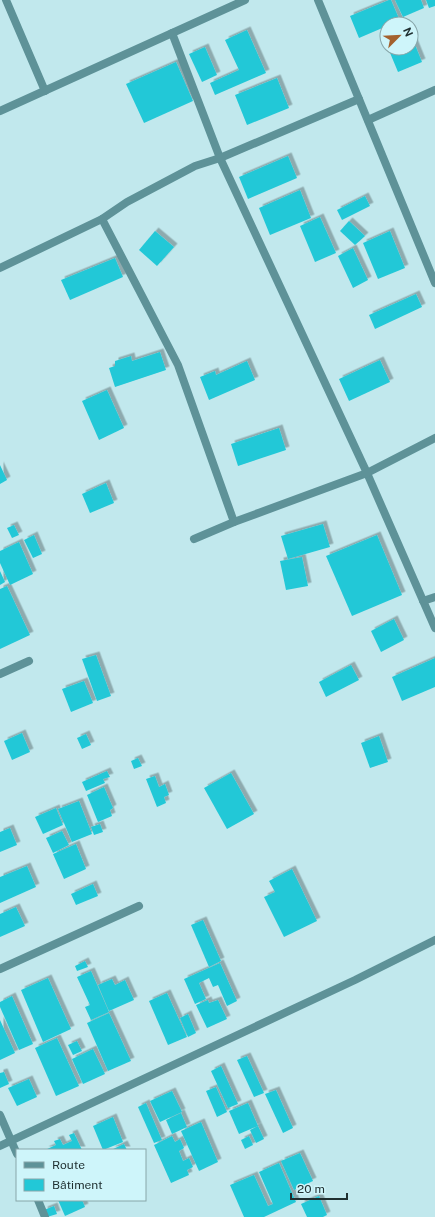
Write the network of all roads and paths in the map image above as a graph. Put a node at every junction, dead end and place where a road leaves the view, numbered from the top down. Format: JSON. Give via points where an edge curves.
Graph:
{"nodes":[{"id":1,"x":6,"y":0,"type":"edge"},
{"id":2,"x":245,"y":0,"type":"edge"},
{"id":3,"x":318,"y":0,"type":"edge"},
{"id":4,"x":172,"y":33,"type":"junction"},
{"id":5,"x":44,"y":90,"type":"junction"},
{"id":6,"x":435,"y":90,"type":"edge"},
{"id":7,"x":359,"y":99,"type":"junction"},
{"id":8,"x":0,"y":110,"type":"edge"},
{"id":9,"x":368,"y":120,"type":"junction"},
{"id":10,"x":220,"y":158,"type":"junction"},
{"id":11,"x":102,"y":219,"type":"junction"},
{"id":12,"x":0,"y":268,"type":"edge"},
{"id":13,"x":435,"y":283,"type":"edge"},
{"id":14,"x":435,"y":438,"type":"edge"},
{"id":15,"x":368,"y":473,"type":"junction"},
{"id":16,"x":234,"y":522,"type":"junction"},
{"id":17,"x":194,"y":539,"type":"dead end"},
{"id":18,"x":435,"y":596,"type":"edge"},
{"id":19,"x":424,"y":601,"type":"junction"},
{"id":20,"x":435,"y":628,"type":"edge"},
{"id":21,"x":29,"y":661,"type":"dead end"},
{"id":22,"x":0,"y":674,"type":"edge"},
{"id":23,"x":138,"y":906,"type":"dead end"},
{"id":24,"x":435,"y":940,"type":"edge"},
{"id":25,"x":0,"y":968,"type":"edge"},
{"id":26,"x":0,"y":1115,"type":"edge"},
{"id":27,"x":11,"y":1141,"type":"junction"},
{"id":28,"x":0,"y":1146,"type":"edge"},
{"id":29,"x":16,"y":1152,"type":"edge"},
{"id":30,"x":38,"y":1201,"type":"edge"},
{"id":31,"x":45,"y":1217,"type":"edge"}],
"edges":[{"from":1,"to":5,"type":"street"},
{"from":2,"to":4,"type":"street"},
{"from":3,"to":7,"type":"street"},
{"from":4,"to":5,"type":"street"},
{"from":4,"to":10,"type":"street"},
{"from":5,"to":8,"type":"street"},
{"from":6,"to":9,"type":"street"},
{"from":7,"to":9,"type":"street"},
{"from":7,"to":10,"type":"street"},
{"from":9,"to":13,"type":"street"},
{"from":10,"to":11,"type":"street","via":[[195,166],[127,202]]},
{"from":10,"to":15,"type":"street"},
{"from":11,"to":12,"type":"street"},
{"from":11,"to":16,"type":"street","via":[[178,365]]},
{"from":14,"to":15,"type":"street"},
{"from":15,"to":16,"type":"street"},
{"from":15,"to":19,"type":"street"},
{"from":16,"to":17,"type":"street"},
{"from":18,"to":19,"type":"street"},
{"from":19,"to":20,"type":"street"},
{"from":21,"to":22,"type":"street"},
{"from":23,"to":25,"type":"street"},
{"from":24,"to":27,"type":"street"},
{"from":26,"to":27,"type":"street"},
{"from":27,"to":28,"type":"street"},
{"from":27,"to":29,"type":"street"},
{"from":30,"to":31,"type":"street"}]}
